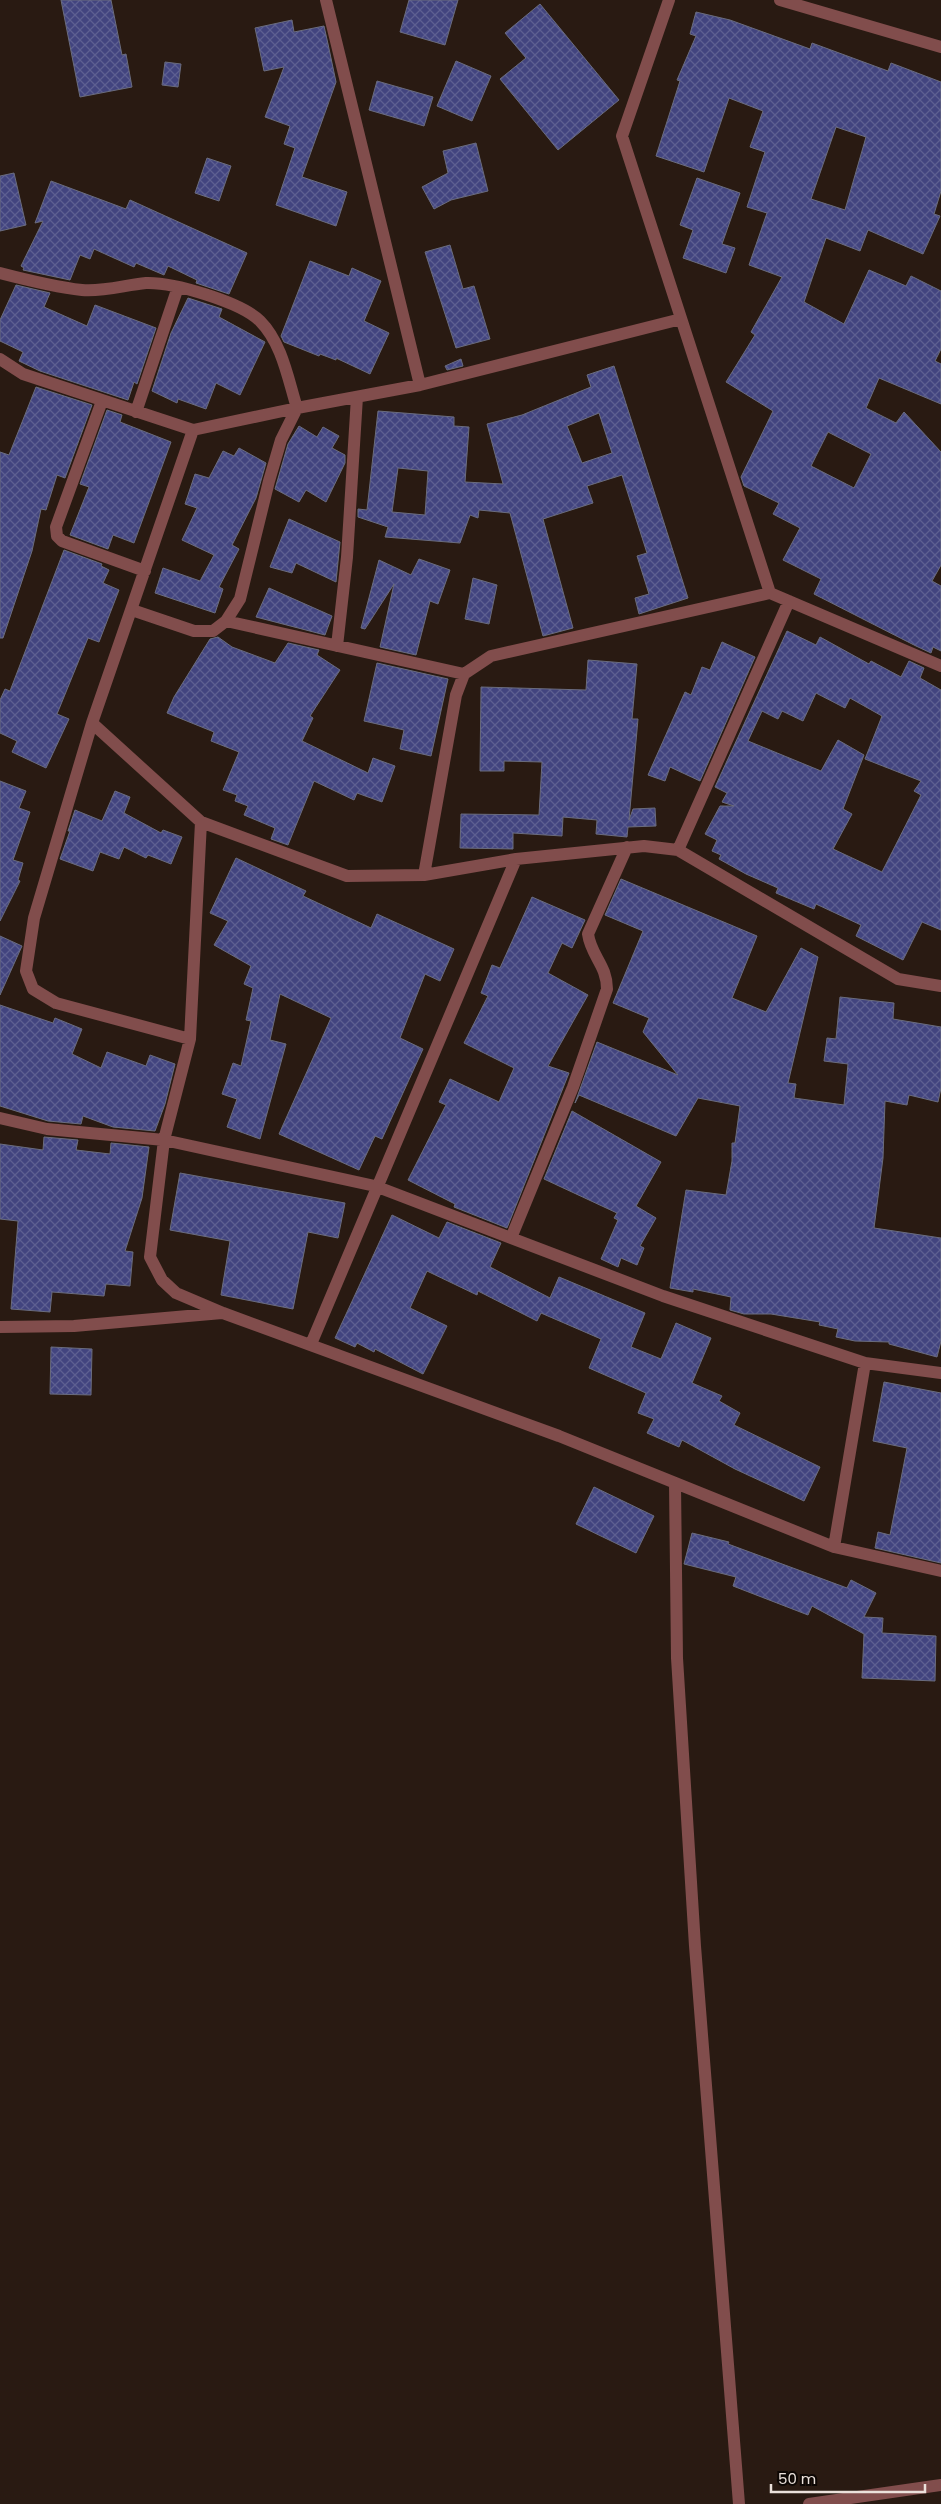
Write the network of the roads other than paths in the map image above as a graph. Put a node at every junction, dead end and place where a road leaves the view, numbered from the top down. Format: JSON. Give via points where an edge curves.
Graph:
{"nodes":[{"id":1,"x":326,"y":0,"type":"edge"},
{"id":2,"x":669,"y":0,"type":"edge"},
{"id":3,"x":780,"y":0,"type":"edge"},
{"id":4,"x":941,"y":47,"type":"edge"},
{"id":5,"x":0,"y":273,"type":"edge"},
{"id":6,"x":178,"y":287,"type":"junction"},
{"id":7,"x":681,"y":319,"type":"junction"},
{"id":8,"x":0,"y":359,"type":"edge"},
{"id":9,"x":420,"y":385,"type":"junction"},
{"id":10,"x":357,"y":397,"type":"junction"},
{"id":11,"x":102,"y":401,"type":"junction"},
{"id":12,"x":296,"y":408,"type":"junction"},
{"id":13,"x":136,"y":412,"type":"junction"},
{"id":14,"x":194,"y":430,"type":"junction"},
{"id":15,"x":145,"y":571,"type":"junction"},
{"id":16,"x":770,"y":593,"type":"junction"},
{"id":17,"x":789,"y":601,"type":"junction"},
{"id":18,"x":132,"y":610,"type":"junction"},
{"id":19,"x":226,"y":621,"type":"junction"},
{"id":20,"x":337,"y":646,"type":"junction"},
{"id":21,"x":941,"y":666,"type":"edge"},
{"id":22,"x":464,"y":674,"type":"junction"},
{"id":23,"x":92,"y":723,"type":"junction"},
{"id":24,"x":201,"y":822,"type":"junction"},
{"id":25,"x":627,"y":847,"type":"junction"},
{"id":26,"x":678,"y":850,"type":"junction"},
{"id":27,"x":516,"y":859,"type":"junction"},
{"id":28,"x":424,"y":875,"type":"junction"},
{"id":29,"x":941,"y":986,"type":"edge"},
{"id":30,"x":190,"y":1039,"type":"junction"},
{"id":31,"x":0,"y":1118,"type":"edge"},
{"id":32,"x":164,"y":1140,"type":"junction"},
{"id":33,"x":376,"y":1186,"type":"junction"},
{"id":34,"x":511,"y":1238,"type":"junction"},
{"id":35,"x":223,"y":1313,"type":"junction"},
{"id":36,"x":0,"y":1327,"type":"edge"},
{"id":37,"x":311,"y":1344,"type":"junction"},
{"id":38,"x":865,"y":1363,"type":"junction"},
{"id":39,"x":941,"y":1373,"type":"edge"},
{"id":40,"x":675,"y":1483,"type":"junction"},
{"id":41,"x":834,"y":1547,"type":"junction"},
{"id":42,"x":941,"y":1571,"type":"edge"},
{"id":43,"x":941,"y":2484,"type":"edge"},
{"id":44,"x":739,"y":2504,"type":"edge"},
{"id":45,"x":808,"y":2504,"type":"edge"}],
"edges":[{"from":1,"to":9,"type":"street"},
{"from":2,"to":7,"type":"street","via":[[622,136]]},
{"from":3,"to":4,"type":"street"},
{"from":5,"to":6,"type":"street","via":[[83,290],[149,283]]},
{"from":6,"to":12,"type":"street","via":[[238,306],[260,321],[278,348]]},
{"from":6,"to":13,"type":"street"},
{"from":7,"to":9,"type":"street"},
{"from":7,"to":16,"type":"street"},
{"from":8,"to":11,"type":"street","via":[[23,374]]},
{"from":9,"to":10,"type":"street"},
{"from":10,"to":12,"type":"street"},
{"from":10,"to":20,"type":"street","via":[[347,558]]},
{"from":11,"to":13,"type":"street"},
{"from":11,"to":15,"type":"street","via":[[56,527],[57,536],[62,541]]},
{"from":12,"to":14,"type":"street"},
{"from":12,"to":19,"type":"street","via":[[281,440],[240,599]]},
{"from":13,"to":14,"type":"street"},
{"from":14,"to":15,"type":"street"},
{"from":15,"to":18,"type":"street"},
{"from":16,"to":17,"type":"street"},
{"from":16,"to":22,"type":"street","via":[[491,656]]},
{"from":17,"to":21,"type":"street"},
{"from":17,"to":26,"type":"street"},
{"from":18,"to":19,"type":"street","via":[[194,631],[213,631]]},
{"from":18,"to":23,"type":"street"},
{"from":19,"to":20,"type":"street"},
{"from":20,"to":22,"type":"street"},
{"from":22,"to":28,"type":"street","via":[[456,695]]},
{"from":23,"to":24,"type":"street"},
{"from":23,"to":30,"type":"street","via":[[34,918],[26,971],[33,989],[56,1002]]},
{"from":24,"to":28,"type":"street","via":[[346,876]]},
{"from":24,"to":30,"type":"street"},
{"from":25,"to":26,"type":"street"},
{"from":25,"to":27,"type":"street"},
{"from":25,"to":34,"type":"street","via":[[588,934],[607,975],[607,989],[573,1087]]},
{"from":26,"to":29,"type":"street","via":[[898,979]]},
{"from":27,"to":28,"type":"street"},
{"from":27,"to":33,"type":"street"},
{"from":30,"to":32,"type":"street"},
{"from":31,"to":32,"type":"street","via":[[47,1129]]},
{"from":32,"to":33,"type":"street"},
{"from":32,"to":35,"type":"street","via":[[150,1257],[162,1280],[176,1292]]},
{"from":33,"to":34,"type":"street"},
{"from":33,"to":37,"type":"street"},
{"from":34,"to":38,"type":"street","via":[[663,1296]]},
{"from":35,"to":36,"type":"street","via":[[74,1326]]},
{"from":35,"to":37,"type":"street"},
{"from":37,"to":40,"type":"street","via":[[559,1436]]},
{"from":38,"to":39,"type":"street"},
{"from":38,"to":41,"type":"street"},
{"from":40,"to":41,"type":"street"},
{"from":40,"to":44,"type":"street","via":[[677,1658],[695,1946]]},
{"from":41,"to":42,"type":"street"},
{"from":43,"to":45,"type":"street"}]}
